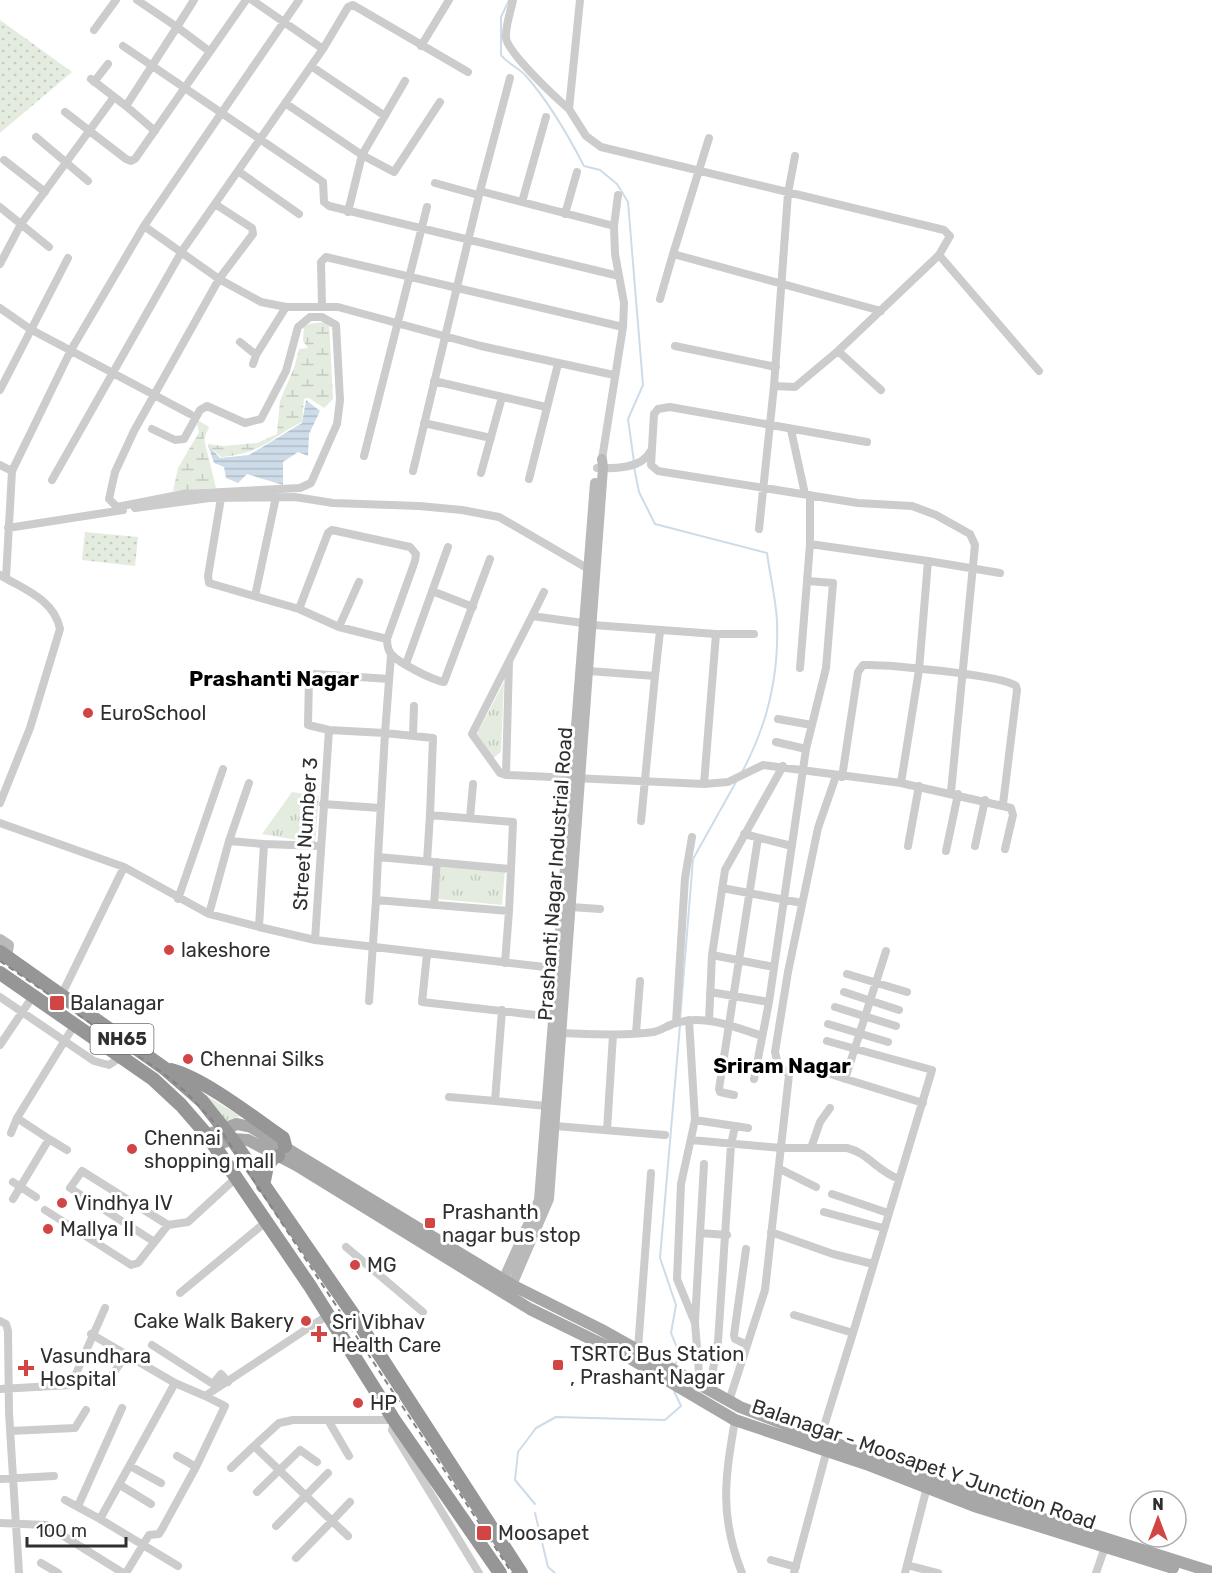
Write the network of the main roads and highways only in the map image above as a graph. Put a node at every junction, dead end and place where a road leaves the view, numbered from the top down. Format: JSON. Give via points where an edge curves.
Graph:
{"nodes":[{"id":1,"x":4,"y":954,"type":"edge"},
{"id":2,"x":0,"y":973,"type":"edge"},
{"id":3,"x":164,"y":1068,"type":"junction"},
{"id":4,"x":228,"y":1133,"type":"junction"},
{"id":5,"x":211,"y":1140,"type":"junction"},
{"id":6,"x":282,"y":1151,"type":"junction"},
{"id":7,"x":263,"y":1186,"type":"junction"},
{"id":8,"x":340,"y":1295,"type":"junction"},
{"id":9,"x":325,"y":1310,"type":"junction"},
{"id":10,"x":661,"y":1369,"type":"junction"},
{"id":11,"x":774,"y":1426,"type":"junction"},
{"id":12,"x":1212,"y":1572,"type":"edge"},
{"id":13,"x":500,"y":1573,"type":"edge"},
{"id":14,"x":521,"y":1573,"type":"edge"},
{"id":15,"x":1189,"y":1573,"type":"edge"}],
"edges":[{"from":1,"to":3,"type":"highway","number":"NH65"},
{"from":2,"to":5,"type":"highway","number":"NH65","via":[[173,1098]]},
{"from":3,"to":4,"type":"highway","number":"NH65","via":[[202,1101]]},
{"from":3,"to":6,"type":"highway","via":[[193,1078],[283,1138]]},
{"from":4,"to":5,"type":"main road"},
{"from":4,"to":6,"type":"main road","via":[[242,1124]]},
{"from":4,"to":7,"type":"highway","number":"NH65"},
{"from":5,"to":9,"type":"highway","number":"NH65"},
{"from":6,"to":7,"type":"highway","via":[[267,1166]]},
{"from":6,"to":10,"type":"main road","via":[[508,1283],[638,1349]]},
{"from":6,"to":10,"type":"main road","name":"Balanagar - Moosapet Y Junction Road","via":[[530,1309]]},
{"from":7,"to":8,"type":"highway","number":"NH65"},
{"from":8,"to":9,"type":"highway"},
{"from":8,"to":14,"type":"highway","number":"NH65"},
{"from":9,"to":13,"type":"highway","number":"NH65","via":[[433,1485]]},
{"from":10,"to":11,"type":"main road"},
{"from":10,"to":11,"type":"main road","name":"Balanagar - Moosapet Y Junction Road","via":[[691,1395],[735,1420]]},
{"from":11,"to":12,"type":"main road","via":[[820,1436],[990,1502]]},
{"from":11,"to":15,"type":"main road","name":"Balanagar - Moosapet Y Junction Road","via":[[974,1506]]}]}
